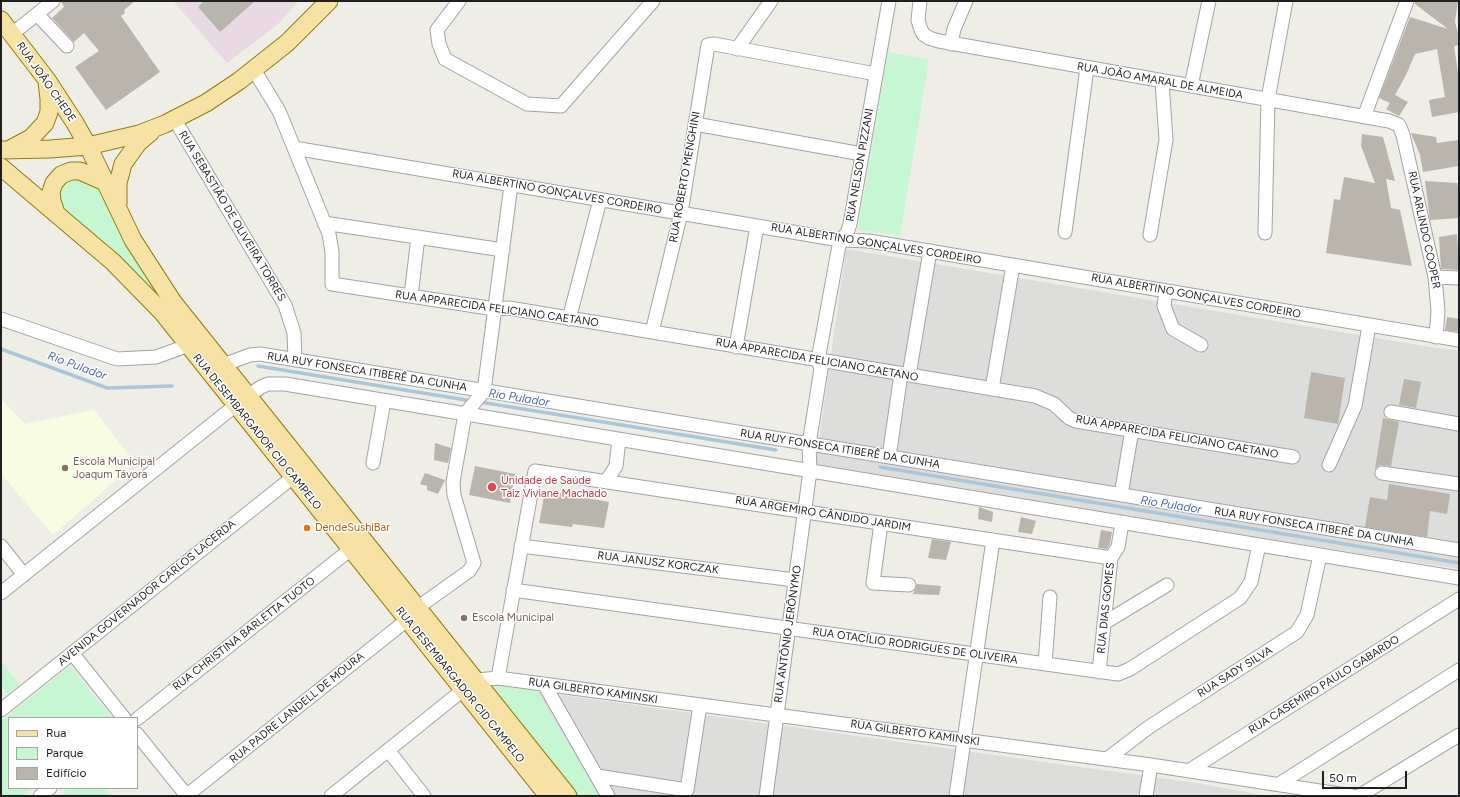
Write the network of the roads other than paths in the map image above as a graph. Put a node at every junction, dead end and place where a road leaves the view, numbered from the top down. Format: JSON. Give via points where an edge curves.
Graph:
{"nodes":[{"id":1,"x":53,"y":1,"type":"edge"},
{"id":2,"x":329,"y":1,"type":"edge"},
{"id":3,"x":459,"y":1,"type":"edge"},
{"id":4,"x":653,"y":1,"type":"edge"},
{"id":5,"x":771,"y":1,"type":"edge"},
{"id":6,"x":889,"y":1,"type":"edge"},
{"id":7,"x":920,"y":1,"type":"edge"},
{"id":8,"x":966,"y":1,"type":"edge"},
{"id":9,"x":1209,"y":1,"type":"edge"},
{"id":10,"x":1286,"y":1,"type":"edge"},
{"id":11,"x":1407,"y":1,"type":"edge"},
{"id":12,"x":37,"y":14,"type":"junction"},
{"id":13,"x":1,"y":20,"type":"edge"},
{"id":14,"x":12,"y":34,"type":"junction"},
{"id":15,"x":951,"y":44,"type":"junction"},
{"id":16,"x":67,"y":46,"type":"dead end"},
{"id":17,"x":737,"y":49,"type":"junction"},
{"id":18,"x":1088,"y":68,"type":"junction"},
{"id":19,"x":254,"y":70,"type":"junction"},
{"id":20,"x":876,"y":74,"type":"junction"},
{"id":21,"x":47,"y":80,"type":"junction"},
{"id":22,"x":1162,"y":81,"type":"junction"},
{"id":23,"x":1191,"y":86,"type":"junction"},
{"id":24,"x":1268,"y":100,"type":"junction"},
{"id":25,"x":1364,"y":116,"type":"junction"},
{"id":26,"x":175,"y":120,"type":"junction"},
{"id":27,"x":695,"y":124,"type":"junction"},
{"id":28,"x":1399,"y":125,"type":"joint"},
{"id":29,"x":156,"y":128,"type":"junction"},
{"id":30,"x":88,"y":146,"type":"junction"},
{"id":31,"x":294,"y":148,"type":"junction"},
{"id":32,"x":5,"y":150,"type":"edge"},
{"id":33,"x":862,"y":154,"type":"junction"},
{"id":34,"x":5,"y":173,"type":"edge"},
{"id":35,"x":105,"y":182,"type":"junction"},
{"id":36,"x":511,"y":185,"type":"junction"},
{"id":37,"x":600,"y":200,"type":"junction"},
{"id":38,"x":119,"y":212,"type":"junction"},
{"id":39,"x":56,"y":213,"type":"junction"},
{"id":40,"x":681,"y":213,"type":"junction"},
{"id":41,"x":324,"y":223,"type":"junction"},
{"id":42,"x":757,"y":226,"type":"junction"},
{"id":43,"x":1065,"y":232,"type":"dead end"},
{"id":44,"x":1265,"y":233,"type":"dead end"},
{"id":45,"x":1150,"y":235,"type":"dead end"},
{"id":46,"x":418,"y":237,"type":"junction"},
{"id":47,"x":840,"y":240,"type":"junction"},
{"id":48,"x":502,"y":250,"type":"junction"},
{"id":49,"x":930,"y":251,"type":"junction"},
{"id":50,"x":1013,"y":265,"type":"junction"},
{"id":51,"x":1435,"y":277,"type":"junction"},
{"id":52,"x":1459,"y":278,"type":"edge"},
{"id":53,"x":1166,"y":291,"type":"junction"},
{"id":54,"x":411,"y":296,"type":"junction"},
{"id":55,"x":495,"y":309,"type":"junction"},
{"id":56,"x":1,"y":319,"type":"edge"},
{"id":57,"x":570,"y":319,"type":"junction"},
{"id":58,"x":1370,"y":326,"type":"junction"},
{"id":59,"x":652,"y":332,"type":"junction"},
{"id":60,"x":1436,"y":337,"type":"junction"},
{"id":61,"x":1459,"y":340,"type":"edge"},
{"id":62,"x":1201,"y":345,"type":"dead end"},
{"id":63,"x":189,"y":346,"type":"junction"},
{"id":64,"x":736,"y":346,"type":"junction"},
{"id":65,"x":296,"y":360,"type":"junction"},
{"id":66,"x":818,"y":360,"type":"junction"},
{"id":67,"x":223,"y":365,"type":"junction"},
{"id":68,"x":905,"y":375,"type":"junction"},
{"id":69,"x":992,"y":389,"type":"junction"},
{"id":70,"x":484,"y":391,"type":"junction"},
{"id":71,"x":242,"y":401,"type":"junction"},
{"id":72,"x":384,"y":401,"type":"junction"},
{"id":73,"x":1392,"y":412,"type":"dead end"},
{"id":74,"x":465,"y":414,"type":"junction"},
{"id":75,"x":1459,"y":424,"type":"edge"},
{"id":76,"x":1132,"y":430,"type":"junction"},
{"id":77,"x":619,"y":440,"type":"junction"},
{"id":78,"x":809,"y":444,"type":"junction"},
{"id":79,"x":889,"y":457,"type":"junction"},
{"id":80,"x":1294,"y":457,"type":"dead end"},
{"id":81,"x":373,"y":463,"type":"dead end"},
{"id":82,"x":1330,"y":465,"type":"dead end"},
{"id":83,"x":810,"y":471,"type":"junction"},
{"id":84,"x":1382,"y":473,"type":"dead end"},
{"id":85,"x":293,"y":477,"type":"junction"},
{"id":86,"x":606,"y":482,"type":"junction"},
{"id":87,"x":1459,"y":484,"type":"edge"},
{"id":88,"x":1121,"y":495,"type":"junction"},
{"id":89,"x":805,"y":511,"type":"junction"},
{"id":90,"x":881,"y":523,"type":"junction"},
{"id":91,"x":1122,"y":523,"type":"junction"},
{"id":92,"x":993,"y":540,"type":"junction"},
{"id":93,"x":1259,"y":545,"type":"junction"},
{"id":94,"x":1,"y":546,"type":"edge"},
{"id":95,"x":521,"y":546,"type":"junction"},
{"id":96,"x":351,"y":549,"type":"junction"},
{"id":97,"x":1459,"y":550,"type":"edge"},
{"id":98,"x":1320,"y":555,"type":"junction"},
{"id":99,"x":1111,"y":558,"type":"junction"},
{"id":100,"x":24,"y":575,"type":"junction"},
{"id":101,"x":1459,"y":578,"type":"edge"},
{"id":102,"x":795,"y":580,"type":"junction"},
{"id":103,"x":909,"y":585,"type":"dead end"},
{"id":104,"x":1167,"y":585,"type":"dead end"},
{"id":105,"x":513,"y":590,"type":"junction"},
{"id":106,"x":1,"y":593,"type":"edge"},
{"id":107,"x":1050,"y":597,"type":"dead end"},
{"id":108,"x":1459,"y":599,"type":"edge"},
{"id":109,"x":412,"y":614,"type":"junction"},
{"id":110,"x":1104,"y":623,"type":"junction"},
{"id":111,"x":789,"y":628,"type":"junction"},
{"id":112,"x":72,"y":653,"type":"junction"},
{"id":113,"x":976,"y":655,"type":"junction"},
{"id":114,"x":1045,"y":664,"type":"junction"},
{"id":115,"x":1459,"y":670,"type":"edge"},
{"id":116,"x":1099,"y":672,"type":"junction"},
{"id":117,"x":498,"y":678,"type":"junction"},
{"id":118,"x":544,"y":684,"type":"junction"},
{"id":119,"x":470,"y":685,"type":"junction"},
{"id":120,"x":3,"y":704,"type":"edge"},
{"id":121,"x":700,"y":705,"type":"junction"},
{"id":122,"x":777,"y":715,"type":"junction"},
{"id":123,"x":123,"y":717,"type":"edge"},
{"id":124,"x":138,"y":718,"type":"edge"},
{"id":125,"x":138,"y":735,"type":"edge"},
{"id":126,"x":1459,"y":735,"type":"edge"},
{"id":127,"x":964,"y":740,"type":"junction"},
{"id":128,"x":388,"y":750,"type":"junction"},
{"id":129,"x":1107,"y":759,"type":"junction"},
{"id":130,"x":1151,"y":765,"type":"junction"},
{"id":131,"x":1190,"y":770,"type":"junction"},
{"id":132,"x":597,"y":776,"type":"junction"},
{"id":133,"x":1279,"y":784,"type":"junction"},
{"id":134,"x":49,"y":789,"type":"edge"},
{"id":135,"x":40,"y":796,"type":"edge"},
{"id":136,"x":187,"y":796,"type":"edge"},
{"id":137,"x":331,"y":796,"type":"edge"},
{"id":138,"x":424,"y":796,"type":"edge"},
{"id":139,"x":548,"y":796,"type":"edge"},
{"id":140,"x":568,"y":796,"type":"edge"},
{"id":141,"x":608,"y":796,"type":"edge"},
{"id":142,"x":766,"y":796,"type":"edge"},
{"id":143,"x":956,"y":796,"type":"edge"},
{"id":144,"x":1146,"y":796,"type":"edge"},
{"id":145,"x":1352,"y":796,"type":"edge"},
{"id":146,"x":1359,"y":796,"type":"edge"}],
"edges":[{"from":1,"to":12,"type":"street"},
{"from":2,"to":19,"type":"main road","via":[[287,43]]},
{"from":3,"to":4,"type":"street","via":[[437,30],[445,59],[527,104],[561,106]]},
{"from":5,"to":17,"type":"street"},
{"from":6,"to":20,"type":"street","name":"RUA NELSON PIZZANI"},
{"from":7,"to":15,"type":"street","name":"RUA JOÃO AMARAL DE ALMEIDA","via":[[918,20],[923,34],[928,38]]},
{"from":8,"to":15,"type":"street","via":[[954,29]]},
{"from":9,"to":23,"type":"street"},
{"from":10,"to":24,"type":"street"},
{"from":11,"to":25,"type":"street"},
{"from":12,"to":14,"type":"street"},
{"from":12,"to":16,"type":"street"},
{"from":13,"to":14,"type":"main road","name":"RUA JOÃO CHEDE"},
{"from":14,"to":21,"type":"main road","name":"RUA JOÃO CHEDE"},
{"from":15,"to":18,"type":"street","name":"RUA JOÃO AMARAL DE ALMEIDA"},
{"from":17,"to":20,"type":"street"},
{"from":17,"to":27,"type":"street","name":"RUA ROBERTO MENGHINI","via":[[710,44],[707,48]]},
{"from":18,"to":22,"type":"street","name":"RUA JOÃO AMARAL DE ALMEIDA"},
{"from":18,"to":43,"type":"street"},
{"from":19,"to":26,"type":"main road","via":[[223,93]]},
{"from":19,"to":31,"type":"street","via":[[276,105]]},
{"from":20,"to":33,"type":"street","name":"RUA NELSON PIZZANI"},
{"from":21,"to":30,"type":"main road","name":"RUA JOÃO CHEDE"},
{"from":21,"to":32,"type":"main road","via":[[49,112],[45,123],[31,138]]},
{"from":22,"to":23,"type":"street","name":"RUA JOÃO AMARAL DE ALMEIDA"},
{"from":22,"to":45,"type":"street","via":[[1166,140]]},
{"from":23,"to":24,"type":"street","name":"RUA JOÃO AMARAL DE ALMEIDA"},
{"from":24,"to":25,"type":"street","name":"RUA JOÃO AMARAL DE ALMEIDA"},
{"from":24,"to":44,"type":"street"},
{"from":25,"to":28,"type":"street","name":"RUA JOÃO AMARAL DE ALMEIDA"},
{"from":26,"to":29,"type":"main road"},
{"from":26,"to":65,"type":"street","name":"RUA SEBASTIÃO DE OLIVEIRA TORRES","via":[[285,305],[294,333]]},
{"from":27,"to":33,"type":"street"},
{"from":27,"to":40,"type":"street","name":"RUA ROBERTO MENGHINI"},
{"from":28,"to":51,"type":"street","name":"RUA ARLINDO COOPER","via":[[1404,135]]},
{"from":29,"to":30,"type":"main road"},
{"from":29,"to":38,"type":"main road","via":[[138,143],[123,164],[118,183]]},
{"from":30,"to":32,"type":"main road"},
{"from":30,"to":35,"type":"main road","name":"RUA DESEMBARGADOR CID CAMPELO"},
{"from":31,"to":36,"type":"street","name":"RUA ALBERTINO GONÇALVES CORDEIRO"},
{"from":31,"to":41,"type":"street"},
{"from":33,"to":47,"type":"street","name":"RUA NELSON PIZZANI","via":[[850,224],[847,233]]},
{"from":34,"to":39,"type":"main road","name":"RUA DESEMBARGADOR CID CAMPELO"},
{"from":35,"to":38,"type":"main road","name":"RUA DESEMBARGADOR CID CAMPELO"},
{"from":35,"to":39,"type":"main road","via":[[80,171],[61,175],[51,192]]},
{"from":36,"to":37,"type":"street","name":"RUA ALBERTINO GONÇALVES CORDEIRO"},
{"from":36,"to":48,"type":"street"},
{"from":37,"to":40,"type":"street","name":"RUA ALBERTINO GONÇALVES CORDEIRO"},
{"from":37,"to":57,"type":"street"},
{"from":38,"to":67,"type":"main road","name":"RUA DESEMBARGADOR CID CAMPELO","via":[[160,284]]},
{"from":39,"to":63,"type":"main road","name":"RUA DESEMBARGADOR CID CAMPELO","via":[[131,278]]},
{"from":40,"to":42,"type":"street","name":"RUA ALBERTINO GONÇALVES CORDEIRO"},
{"from":40,"to":59,"type":"street","name":"RUA ROBERTO MENGHINI"},
{"from":41,"to":46,"type":"street"},
{"from":41,"to":54,"type":"street","name":"RUA APPARECIDA FELICIANO CAETANO","via":[[331,243],[332,284]]},
{"from":42,"to":47,"type":"street","name":"RUA ALBERTINO GONÇALVES CORDEIRO"},
{"from":42,"to":64,"type":"street"},
{"from":46,"to":48,"type":"street"},
{"from":46,"to":54,"type":"street"},
{"from":47,"to":49,"type":"street","name":"RUA ALBERTINO GONÇALVES CORDEIRO","via":[[869,241]]},
{"from":47,"to":66,"type":"street","name":"RUA NELSON PIZZANI"},
{"from":48,"to":55,"type":"street"},
{"from":49,"to":50,"type":"street","name":"RUA ALBERTINO GONÇALVES CORDEIRO"},
{"from":49,"to":68,"type":"street"},
{"from":50,"to":53,"type":"street","name":"RUA ALBERTINO GONÇALVES CORDEIRO"},
{"from":50,"to":69,"type":"street"},
{"from":51,"to":52,"type":"street"},
{"from":51,"to":60,"type":"street","name":"RUA ARLINDO COOPER","via":[[1438,311]]},
{"from":53,"to":58,"type":"street","name":"RUA ALBERTINO GONÇALVES CORDEIRO"},
{"from":53,"to":62,"type":"street","via":[[1164,306],[1173,329]]},
{"from":54,"to":55,"type":"street","name":"RUA APPARECIDA FELICIANO CAETANO"},
{"from":55,"to":57,"type":"street","name":"RUA APPARECIDA FELICIANO CAETANO","via":[[509,308]]},
{"from":55,"to":70,"type":"street"},
{"from":56,"to":63,"type":"street","via":[[117,359],[156,357]]},
{"from":57,"to":59,"type":"street","name":"RUA APPARECIDA FELICIANO CAETANO"},
{"from":58,"to":60,"type":"street","name":"RUA ALBERTINO GONÇALVES CORDEIRO"},
{"from":58,"to":82,"type":"street","via":[[1355,406]]},
{"from":59,"to":64,"type":"street","name":"RUA APPARECIDA FELICIANO CAETANO"},
{"from":60,"to":61,"type":"street","name":"RUA ALBERTINO GONÇALVES CORDEIRO"},
{"from":63,"to":71,"type":"main road","name":"RUA DESEMBARGADOR CID CAMPELO"},
{"from":64,"to":66,"type":"street","name":"RUA APPARECIDA FELICIANO CAETANO"},
{"from":65,"to":67,"type":"street","name":"RUA RUY FONSECA ITIBERÊ DA CUNHA","via":[[255,354]]},
{"from":65,"to":70,"type":"street","name":"RUA RUY FONSECA ITIBERÊ DA CUNHA"},
{"from":66,"to":68,"type":"street","name":"RUA APPARECIDA FELICIANO CAETANO"},
{"from":66,"to":78,"type":"street","name":"RUA NELSON PIZZANI","via":[[821,369]]},
{"from":67,"to":71,"type":"main road","name":"RUA DESEMBARGADOR CID CAMPELO"},
{"from":68,"to":69,"type":"street","name":"RUA APPARECIDA FELICIANO CAETANO"},
{"from":68,"to":79,"type":"street"},
{"from":69,"to":76,"type":"street","name":"RUA APPARECIDA FELICIANO CAETANO","via":[[1041,398],[1054,404],[1076,421]]},
{"from":70,"to":74,"type":"street"},
{"from":70,"to":78,"type":"street","name":"RUA RUY FONSECA ITIBERÊ DA CUNHA"},
{"from":71,"to":72,"type":"street","via":[[260,387],[277,384]]},
{"from":71,"to":85,"type":"main road","name":"RUA DESEMBARGADOR CID CAMPELO"},
{"from":71,"to":100,"type":"street"},
{"from":71,"to":109,"type":"main road","name":"RUA DESEMBARGADOR CID CAMPELO"},
{"from":72,"to":74,"type":"street"},
{"from":72,"to":81,"type":"street"},
{"from":73,"to":75,"type":"street"},
{"from":74,"to":77,"type":"street"},
{"from":74,"to":109,"type":"street","name":"RUA PADRE LANDELL DE MOURA","via":[[453,489],[474,563],[469,571]]},
{"from":76,"to":80,"type":"street","name":"RUA APPARECIDA FELICIANO CAETANO"},
{"from":76,"to":88,"type":"street"},
{"from":77,"to":83,"type":"street"},
{"from":77,"to":86,"type":"street","via":[[616,466]]},
{"from":78,"to":79,"type":"street","name":"RUA RUY FONSECA ITIBERÊ DA CUNHA"},
{"from":78,"to":83,"type":"street","name":"RUA NELSON PIZZANI"},
{"from":79,"to":88,"type":"street","name":"RUA RUY FONSECA ITIBERÊ DA CUNHA"},
{"from":83,"to":89,"type":"street","name":"RUA ANTÔNIO JERÔNYMO"},
{"from":83,"to":91,"type":"street"},
{"from":84,"to":87,"type":"street"},
{"from":85,"to":96,"type":"main road","name":"RUA DESEMBARGADOR CID CAMPELO"},
{"from":85,"to":112,"type":"street","name":"AVENIDA GOVERNADOR CARLOS LACERDA"},
{"from":86,"to":89,"type":"street","name":"RUA ARGEMIRO CÂNDIDO JARDIM"},
{"from":86,"to":95,"type":"street","name":"RUA ARGEMIRO CÂNDIDO JARDIM","via":[[535,471]]},
{"from":88,"to":97,"type":"street","name":"RUA RUY FONSECA ITIBERÊ DA CUNHA"},
{"from":89,"to":90,"type":"street","name":"RUA ARGEMIRO CÂNDIDO JARDIM"},
{"from":89,"to":102,"type":"street","name":"RUA ANTÔNIO JERÔNYMO"},
{"from":90,"to":92,"type":"street","name":"RUA ARGEMIRO CÂNDIDO JARDIM"},
{"from":90,"to":103,"type":"street","via":[[872,583]]},
{"from":91,"to":93,"type":"street"},
{"from":91,"to":99,"type":"street","name":"RUA DIAS GOMES","via":[[1118,547]]},
{"from":92,"to":99,"type":"street","name":"RUA ARGEMIRO CÂNDIDO JARDIM"},
{"from":92,"to":113,"type":"street"},
{"from":93,"to":98,"type":"street"},
{"from":93,"to":116,"type":"street","name":"RUA OTACÍLIO RODRIGUES DE OLIVEIRA","via":[[1251,582],[1240,598],[1130,669],[1118,674]]},
{"from":94,"to":100,"type":"street"},
{"from":95,"to":102,"type":"street","name":"RUA JANUSZ KORCZAK"},
{"from":95,"to":105,"type":"street"},
{"from":96,"to":109,"type":"main road","name":"RUA DESEMBARGADOR CID CAMPELO"},
{"from":96,"to":124,"type":"street","name":"RUA CHRISTINA BARLETTA TUOTO"},
{"from":98,"to":101,"type":"street"},
{"from":98,"to":129,"type":"street","name":"RUA SADY SILVA","via":[[1307,615],[1297,632],[1148,727]]},
{"from":99,"to":110,"type":"street","name":"RUA DIAS GOMES"},
{"from":100,"to":106,"type":"street"},
{"from":102,"to":111,"type":"street","name":"RUA ANTÔNIO JERÔNYMO"},
{"from":104,"to":110,"type":"street"},
{"from":105,"to":111,"type":"street","name":"RUA OTACÍLIO RODRIGUES DE OLIVEIRA"},
{"from":105,"to":117,"type":"street"},
{"from":107,"to":114,"type":"street"},
{"from":108,"to":131,"type":"street","name":"RUA CASEMIRO PAULO GABARDO"},
{"from":109,"to":119,"type":"main road","name":"RUA DESEMBARGADOR CID CAMPELO"},
{"from":109,"to":136,"type":"street","name":"RUA PADRE LANDELL DE MOURA"},
{"from":110,"to":116,"type":"street","name":"RUA DIAS GOMES"},
{"from":111,"to":113,"type":"street","name":"RUA OTACÍLIO RODRIGUES DE OLIVEIRA"},
{"from":111,"to":122,"type":"street","name":"RUA ANTÔNIO JERÔNYMO"},
{"from":112,"to":120,"type":"street","name":"AVENIDA GOVERNADOR CARLOS LACERDA"},
{"from":112,"to":123,"type":"street"},
{"from":113,"to":114,"type":"street","name":"RUA OTACÍLIO RODRIGUES DE OLIVEIRA"},
{"from":113,"to":127,"type":"street"},
{"from":114,"to":116,"type":"street","name":"RUA OTACÍLIO RODRIGUES DE OLIVEIRA"},
{"from":115,"to":133,"type":"street"},
{"from":117,"to":118,"type":"street","name":"RUA GILBERTO KAMINSKI"},
{"from":117,"to":119,"type":"street","name":"RUA GILBERTO KAMINSKI"},
{"from":118,"to":121,"type":"street","name":"RUA GILBERTO KAMINSKI"},
{"from":118,"to":132,"type":"street"},
{"from":119,"to":128,"type":"street"},
{"from":119,"to":139,"type":"main road","name":"RUA DESEMBARGADOR CID CAMPELO"},
{"from":119,"to":140,"type":"main road","name":"RUA DESEMBARGADOR CID CAMPELO"},
{"from":121,"to":122,"type":"street","name":"RUA GILBERTO KAMINSKI"},
{"from":121,"to":132,"type":"street","via":[[687,790]]},
{"from":122,"to":127,"type":"street","name":"RUA GILBERTO KAMINSKI"},
{"from":122,"to":142,"type":"street","name":"RUA ANTÔNIO JERÔNYMO"},
{"from":125,"to":136,"type":"street"},
{"from":126,"to":146,"type":"street"},
{"from":127,"to":129,"type":"street","name":"RUA GILBERTO KAMINSKI"},
{"from":127,"to":143,"type":"street"},
{"from":128,"to":137,"type":"street"},
{"from":128,"to":138,"type":"street"},
{"from":129,"to":130,"type":"street","name":"RUA GILBERTO KAMINSKI"},
{"from":130,"to":131,"type":"street","name":"RUA GILBERTO KAMINSKI"},
{"from":130,"to":144,"type":"street"},
{"from":131,"to":133,"type":"street","name":"RUA GILBERTO KAMINSKI"},
{"from":132,"to":141,"type":"street"},
{"from":133,"to":145,"type":"street","name":"RUA GILBERTO KAMINSKI"},
{"from":134,"to":135,"type":"street"}]}
